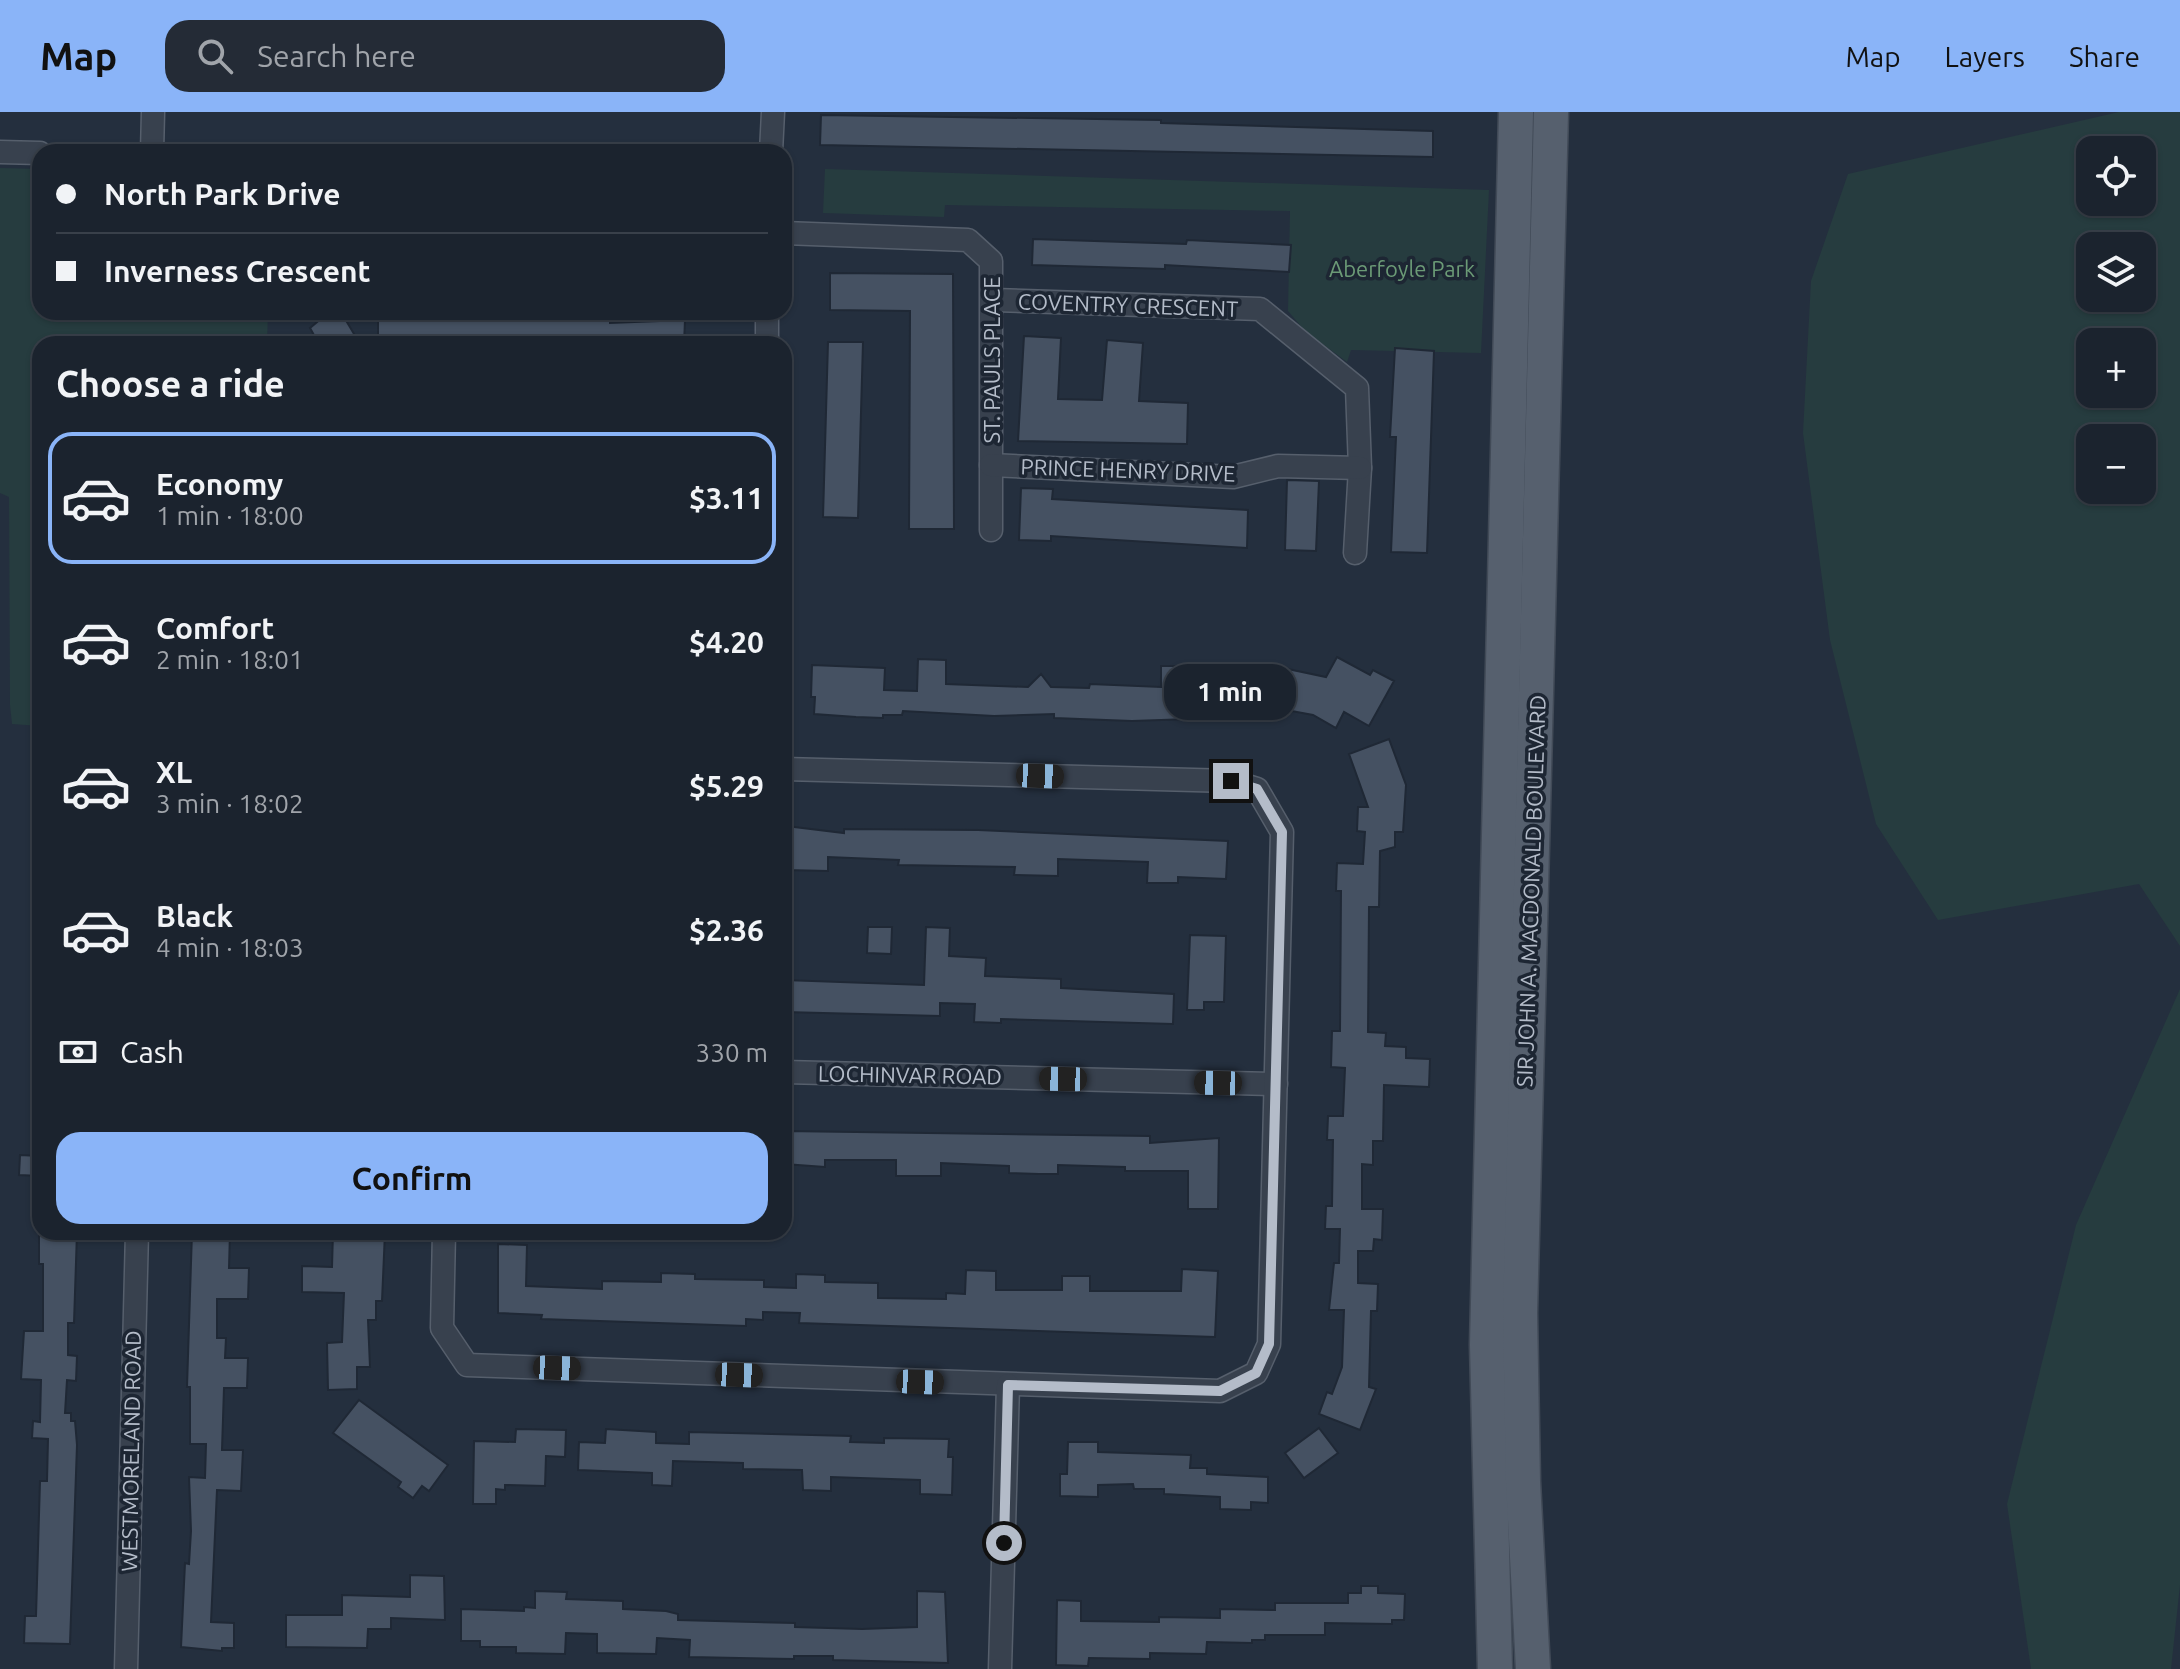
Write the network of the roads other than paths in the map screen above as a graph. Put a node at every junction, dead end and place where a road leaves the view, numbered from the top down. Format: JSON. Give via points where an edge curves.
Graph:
{"nodes":[{"id":1,"x":153,"y":112,"type":"edge"},
{"id":2,"x":773,"y":112,"type":"edge"},
{"id":3,"x":1516,"y":112,"type":"edge"},
{"id":4,"x":1551,"y":112,"type":"edge"},
{"id":5,"x":152,"y":144,"type":"edge"},
{"id":6,"x":771,"y":144,"type":"edge"},
{"id":7,"x":0,"y":152,"type":"edge"},
{"id":8,"x":32,"y":153,"type":"edge"},
{"id":9,"x":792,"y":233,"type":"edge"},
{"id":10,"x":994,"y":300,"type":"junction"},
{"id":11,"x":991,"y":465,"type":"junction"},
{"id":12,"x":1360,"y":468,"type":"junction"},
{"id":13,"x":991,"y":530,"type":"dead end"},
{"id":14,"x":1355,"y":553,"type":"dead end"},
{"id":15,"x":792,"y":769,"type":"edge"},
{"id":16,"x":792,"y":1072,"type":"edge"},
{"id":17,"x":1276,"y":1084,"type":"junction"},
{"id":18,"x":137,"y":1240,"type":"edge"},
{"id":19,"x":444,"y":1240,"type":"edge"},
{"id":20,"x":1008,"y":1385,"type":"junction"},
{"id":21,"x":126,"y":1669,"type":"edge"},
{"id":22,"x":1000,"y":1669,"type":"edge"},
{"id":23,"x":1495,"y":1669,"type":"edge"},
{"id":24,"x":1533,"y":1669,"type":"edge"}],
"edges":[{"from":1,"to":5,"type":"street"},
{"from":2,"to":6,"type":"street"},
{"from":3,"to":23,"type":"main road","name":"SIR JOHN A. MACDONALD BOULEVARD","via":[[1487,1345]]},
{"from":4,"to":24,"type":"main road","name":"SIR JOHN A. MACDONALD BOULEVARD","via":[[1520,1313]]},
{"from":7,"to":8,"type":"street"},
{"from":9,"to":10,"type":"street","name":"ST. PAULS PLACE","via":[[968,240],[991,261]]},
{"from":10,"to":11,"type":"street","name":"ST. PAULS PLACE"},
{"from":10,"to":12,"type":"street","name":"COVENTRY CRESCENT","via":[[1260,309],[1357,388]]},
{"from":11,"to":12,"type":"street","name":"PRINCE HENRY DRIVE","via":[[1233,477],[1278,466]]},
{"from":11,"to":13,"type":"street","name":"ST. PAULS PLACE"},
{"from":12,"to":14,"type":"street","name":"COVENTRY CRESCENT"},
{"from":15,"to":17,"type":"street","via":[[1231,781],[1257,789],[1282,832]]},
{"from":16,"to":17,"type":"street","name":"LOCHINVAR ROAD"},
{"from":17,"to":20,"type":"street","via":[[1269,1344],[1256,1373],[1220,1391]]},
{"from":18,"to":21,"type":"street","name":"WESTMORELAND ROAD"},
{"from":19,"to":20,"type":"street","via":[[442,1328],[467,1365]]},
{"from":20,"to":22,"type":"street"}]}
